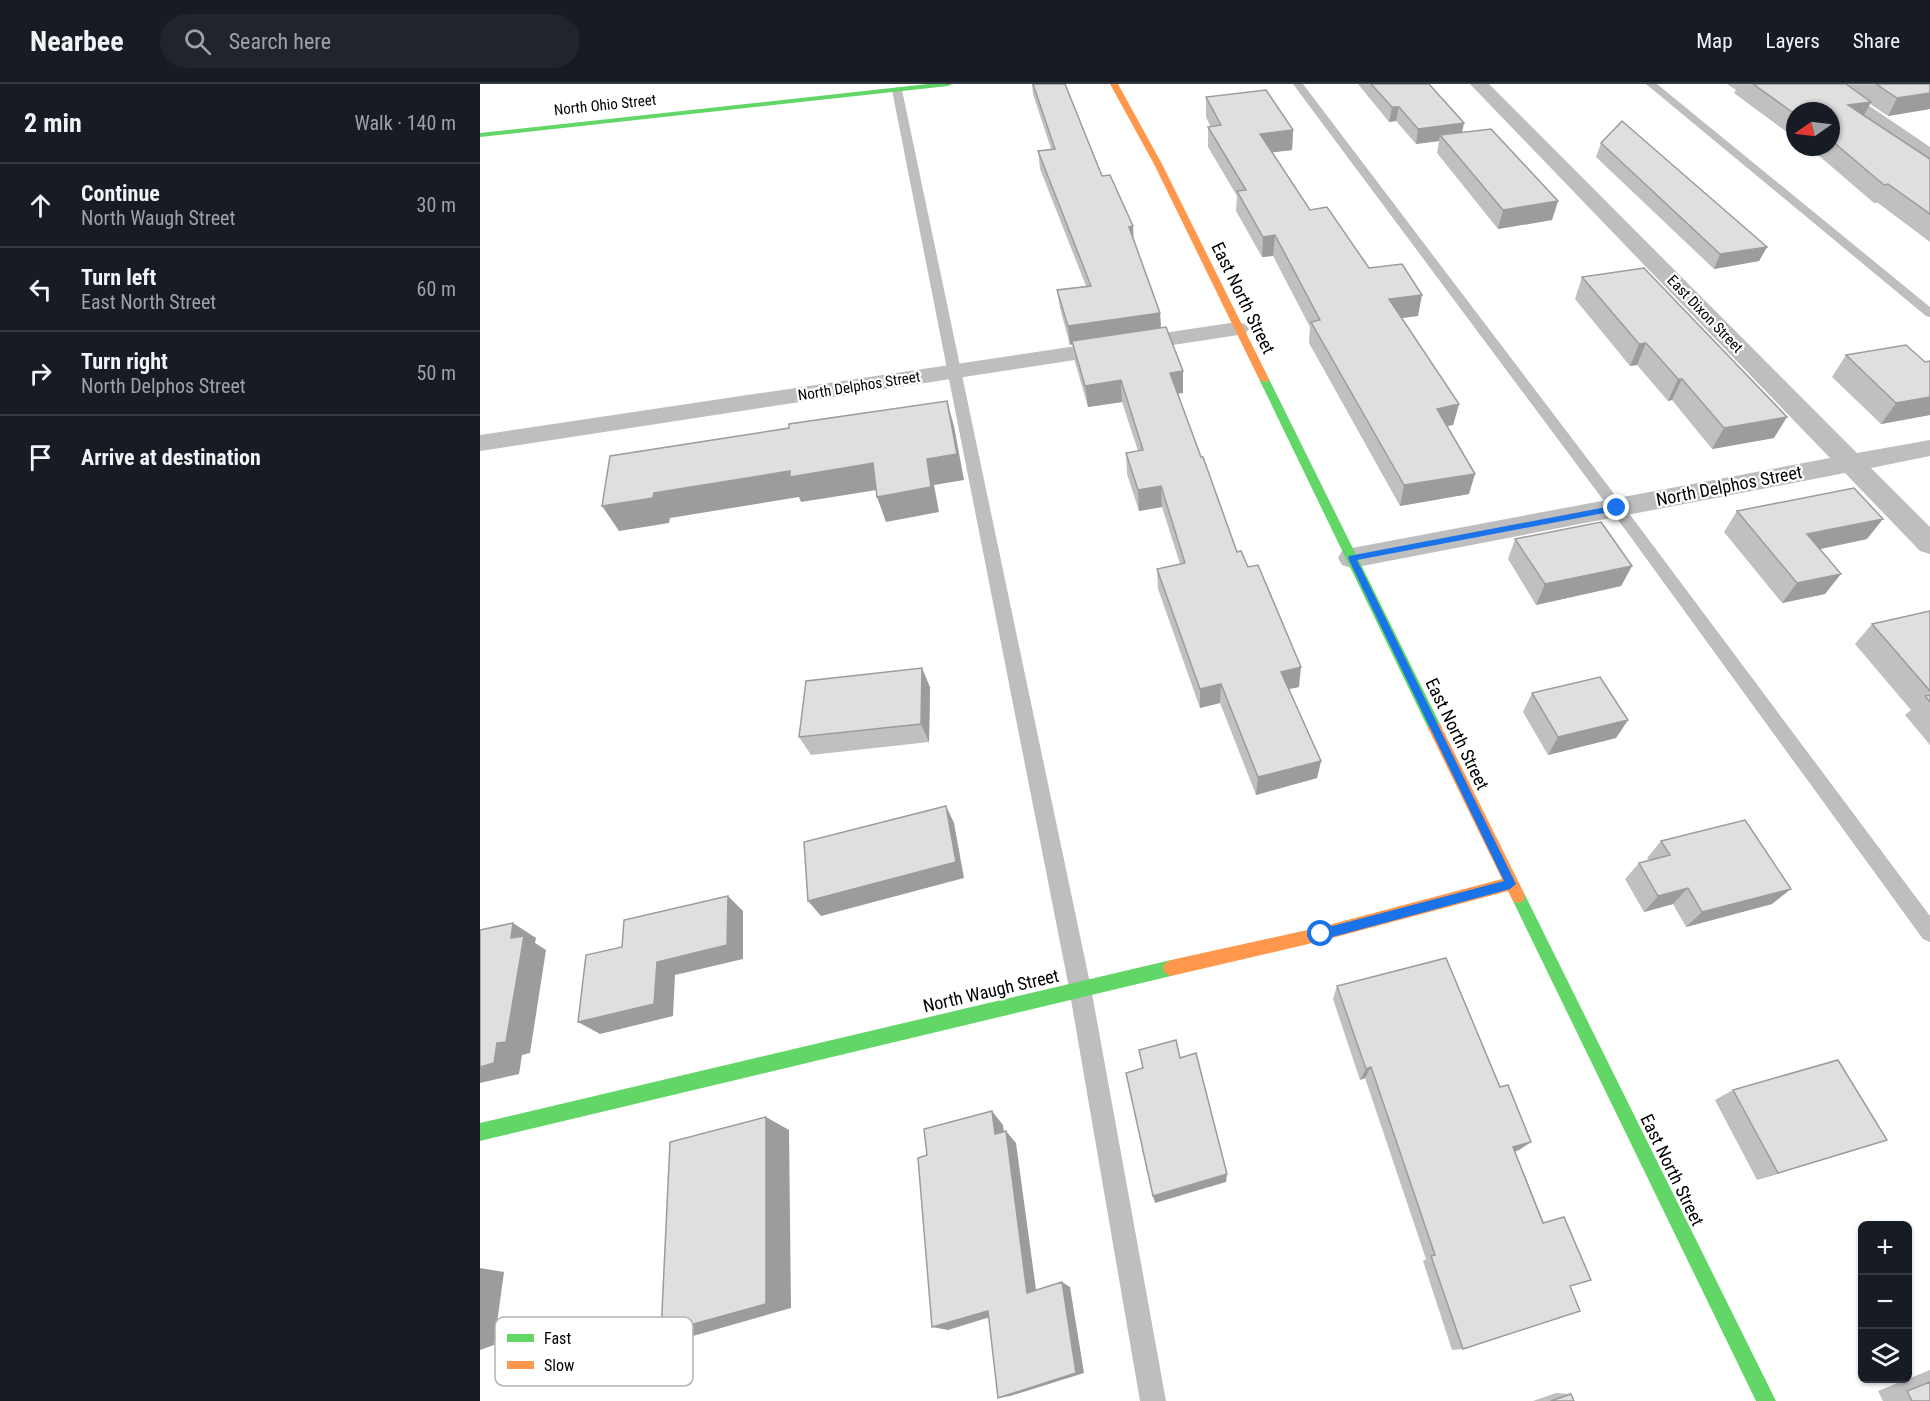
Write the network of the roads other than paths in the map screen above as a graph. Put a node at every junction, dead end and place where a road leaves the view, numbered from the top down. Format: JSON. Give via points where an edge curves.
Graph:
{"nodes":[{"id":1,"x":948,"y":84,"type":"edge"},
{"id":2,"x":1114,"y":84,"type":"edge"},
{"id":3,"x":1298,"y":84,"type":"edge"},
{"id":4,"x":1479,"y":84,"type":"edge"},
{"id":5,"x":1651,"y":84,"type":"edge"},
{"id":6,"x":1825,"y":84,"type":"edge"},
{"id":7,"x":897,"y":90,"type":"junction"},
{"id":8,"x":480,"y":135,"type":"edge"},
{"id":9,"x":1930,"y":156,"type":"edge"},
{"id":10,"x":1930,"y":314,"type":"edge"},
{"id":11,"x":1237,"y":329,"type":"junction"},
{"id":12,"x":956,"y":371,"type":"junction"},
{"id":13,"x":480,"y":443,"type":"edge"},
{"id":14,"x":1930,"y":448,"type":"edge"},
{"id":15,"x":1850,"y":463,"type":"junction"},
{"id":16,"x":1617,"y":508,"type":"junction"},
{"id":17,"x":1930,"y":544,"type":"edge"},
{"id":18,"x":1352,"y":558,"type":"junction"},
{"id":19,"x":1510,"y":884,"type":"junction"},
{"id":20,"x":1930,"y":932,"type":"edge"},
{"id":21,"x":1080,"y":988,"type":"junction"},
{"id":22,"x":480,"y":1132,"type":"edge"},
{"id":23,"x":1153,"y":1401,"type":"edge"},
{"id":24,"x":1766,"y":1401,"type":"edge"}],
"edges":[{"from":1,"to":7,"type":"street","name":"North Ohio Street"},
{"from":2,"to":11,"type":"street","name":"East North Street","via":[[1158,164]]},
{"from":3,"to":16,"type":"lane"},
{"from":4,"to":15,"type":"street","name":"East Dixon Street"},
{"from":5,"to":10,"type":"lane"},
{"from":6,"to":9,"type":"street"},
{"from":7,"to":8,"type":"street","name":"North Ohio Street"},
{"from":7,"to":12,"type":"lane"},
{"from":11,"to":12,"type":"street","name":"North Delphos Street"},
{"from":11,"to":18,"type":"street","name":"East North Street"},
{"from":12,"to":13,"type":"street","name":"North Delphos Street"},
{"from":12,"to":21,"type":"lane"},
{"from":14,"to":15,"type":"street","name":"North Delphos Street"},
{"from":15,"to":16,"type":"street","name":"North Delphos Street"},
{"from":15,"to":17,"type":"street","name":"East Dixon Street"},
{"from":16,"to":18,"type":"street","name":"North Delphos Street"},
{"from":16,"to":20,"type":"lane"},
{"from":18,"to":19,"type":"street","name":"East North Street"},
{"from":19,"to":21,"type":"street","name":"North Waugh Street","via":[[1321,934]]},
{"from":19,"to":24,"type":"street","name":"East North Street"},
{"from":21,"to":22,"type":"street","name":"North Waugh Street"},
{"from":21,"to":23,"type":"lane"}]}
